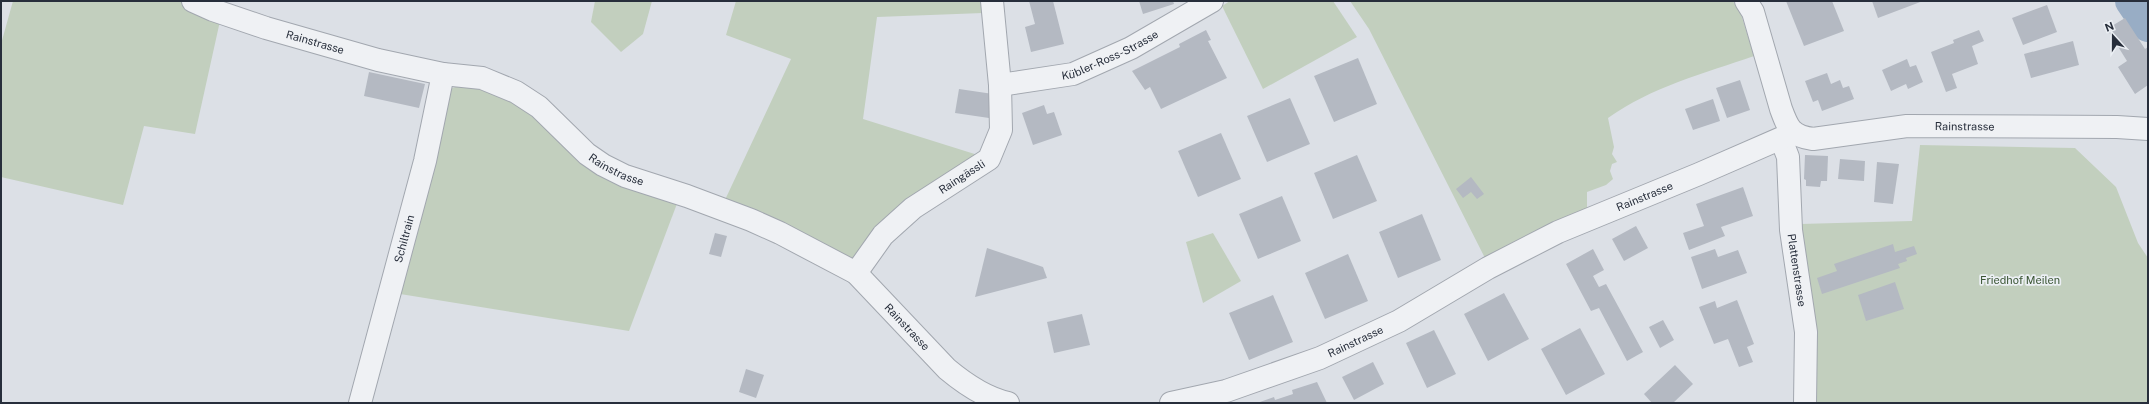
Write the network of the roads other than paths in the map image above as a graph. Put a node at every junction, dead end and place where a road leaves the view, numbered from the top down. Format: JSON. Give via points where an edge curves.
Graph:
{"nodes":[{"id":1,"x":193,"y":1,"type":"edge"},
{"id":2,"x":992,"y":1,"type":"edge"},
{"id":3,"x":1212,"y":1,"type":"edge"},
{"id":4,"x":1746,"y":1,"type":"edge"},
{"id":5,"x":443,"y":74,"type":"junction"},
{"id":6,"x":1000,"y":85,"type":"junction"},
{"id":7,"x":2148,"y":129,"type":"edge"},
{"id":8,"x":1787,"y":136,"type":"junction"},
{"id":9,"x":856,"y":272,"type":"junction"},
{"id":10,"x":360,"y":403,"type":"edge"},
{"id":11,"x":1008,"y":403,"type":"edge"},
{"id":12,"x":1171,"y":403,"type":"edge"},
{"id":13,"x":1805,"y":403,"type":"edge"}],
"edges":[{"from":1,"to":5,"type":"street","name":"Rainstrasse","via":[[266,28],[378,60]]},
{"from":2,"to":6,"type":"street","name":"Raingässli"},
{"from":3,"to":6,"type":"street","name":"Kübler-Ross-Strasse","via":[[1132,48],[1073,74]]},
{"from":4,"to":8,"type":"street","name":"Plattenstrasse","via":[[1753,12]]},
{"from":5,"to":9,"type":"street","name":"Rainstrasse","via":[[482,78],[516,92],[539,108],[587,154],[604,165],[625,176],[751,220]]},
{"from":5,"to":10,"type":"street","name":"Schiltrain","via":[[425,161]]},
{"from":6,"to":9,"type":"street","name":"Raingässli","via":[[1001,130],[989,159],[913,208],[883,235]]},
{"from":7,"to":8,"type":"street","name":"Rainstrasse","via":[[1907,126],[1813,139]]},
{"from":8,"to":12,"type":"street","name":"Rainstrasse","via":[[1558,232],[1488,268],[1399,321],[1320,358],[1226,391]]},
{"from":8,"to":13,"type":"street","name":"Plattenstrasse","via":[[1791,230],[1806,332]]},
{"from":9,"to":11,"type":"street","name":"Rainstrasse","via":[[963,383]]}]}
